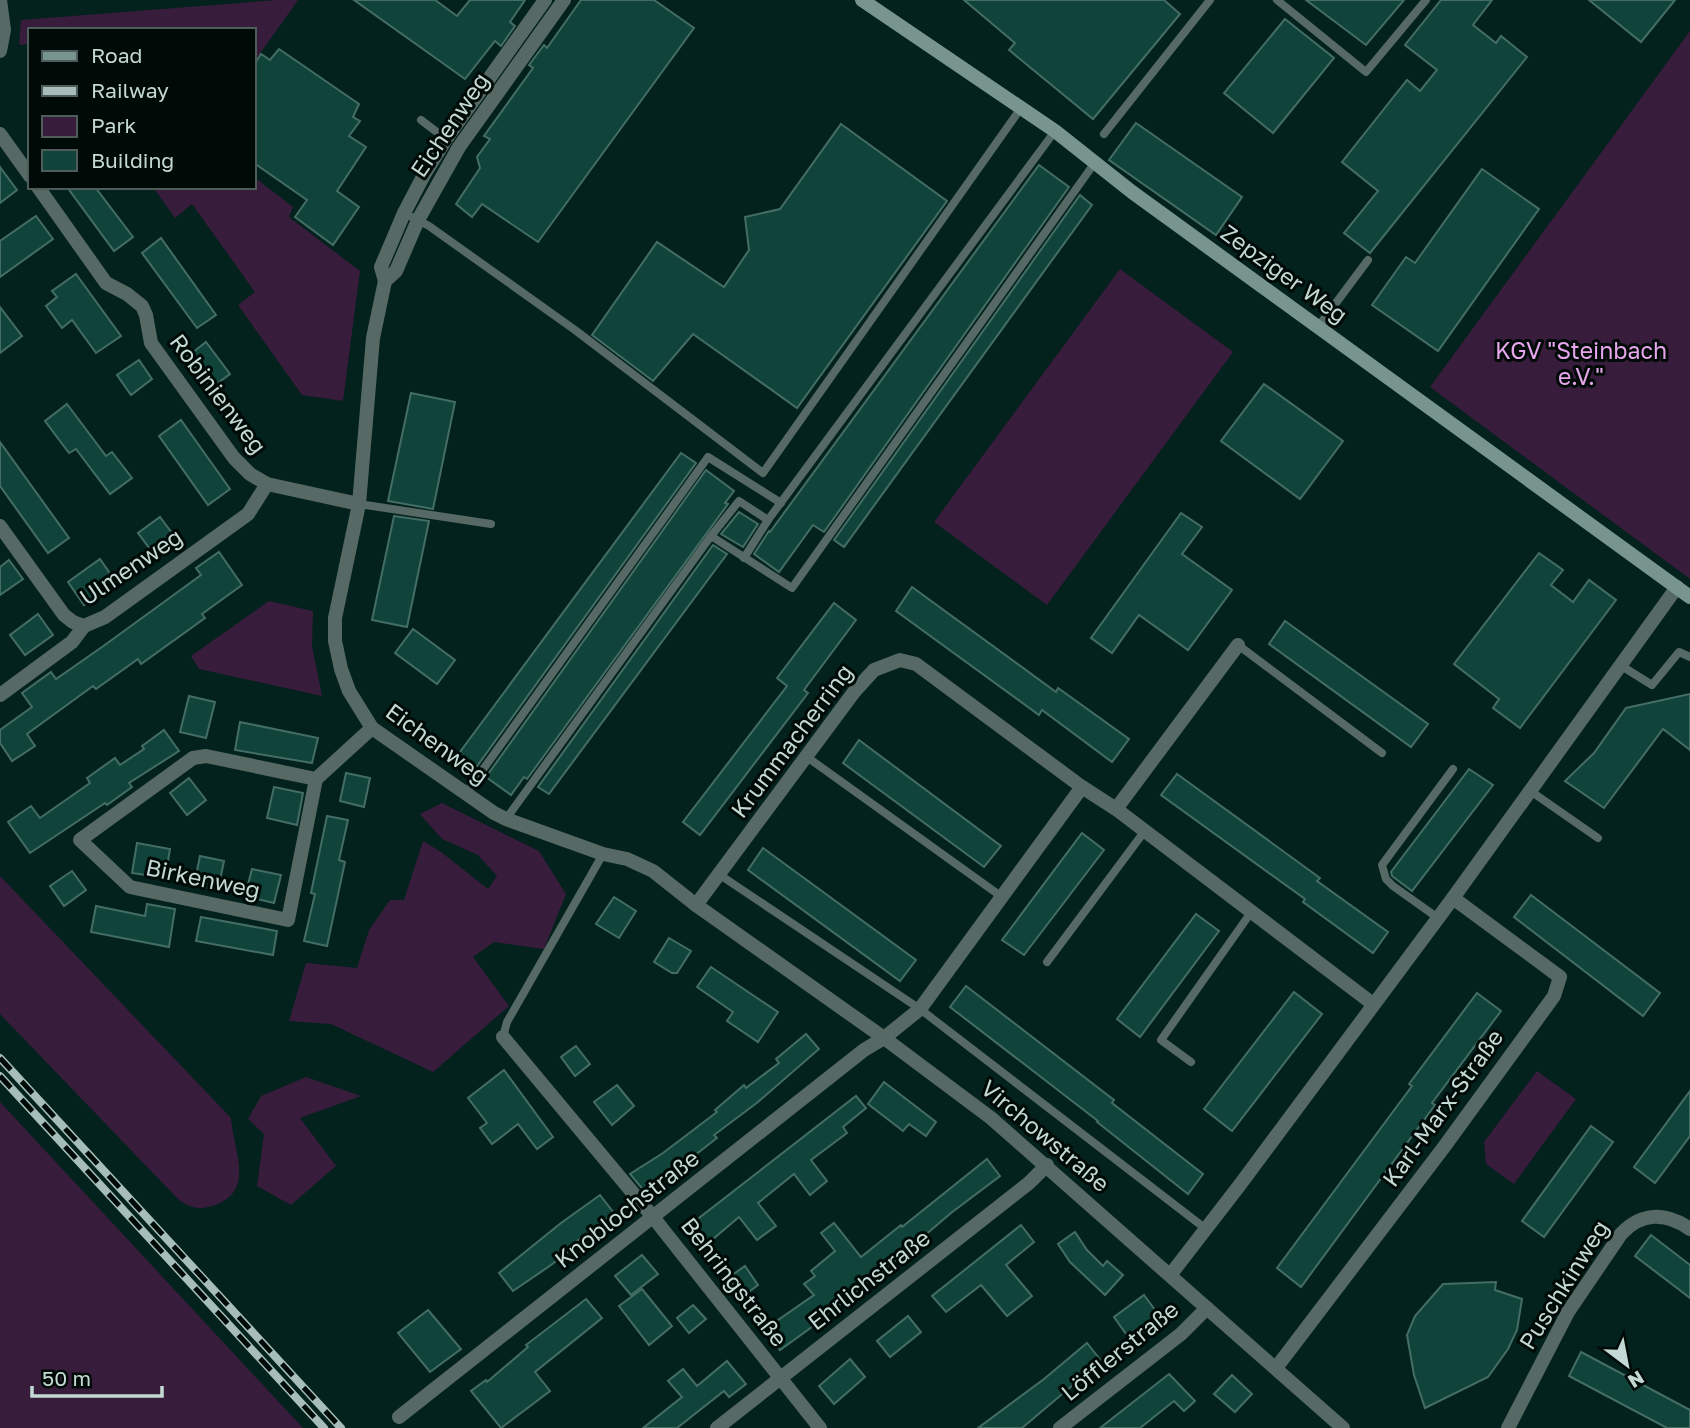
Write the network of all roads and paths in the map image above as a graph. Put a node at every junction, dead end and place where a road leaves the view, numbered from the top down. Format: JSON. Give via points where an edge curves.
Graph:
{"nodes":[{"id":1,"x":0,"y":0,"type":"edge"},
{"id":2,"x":545,"y":0,"type":"edge"},
{"id":3,"x":564,"y":0,"type":"edge"},
{"id":4,"x":862,"y":0,"type":"edge"},
{"id":5,"x":1210,"y":0,"type":"edge"},
{"id":6,"x":1277,"y":0,"type":"edge"},
{"id":7,"x":1426,"y":0,"type":"edge"},
{"id":8,"x":2,"y":30,"type":"edge"},
{"id":9,"x":0,"y":51,"type":"edge"},
{"id":10,"x":1021,"y":108,"type":"junction"},
{"id":11,"x":421,"y":120,"type":"dead end"},
{"id":12,"x":1055,"y":131,"type":"junction"},
{"id":13,"x":1104,"y":134,"type":"dead end"},
{"id":14,"x":1,"y":138,"type":"edge"},
{"id":15,"x":446,"y":139,"type":"junction"},
{"id":16,"x":1096,"y":161,"type":"junction"},
{"id":17,"x":28,"y":173,"type":"edge"},
{"id":18,"x":39,"y":189,"type":"edge"},
{"id":19,"x":411,"y":216,"type":"junction"},
{"id":20,"x":1368,"y":260,"type":"dead end"},
{"id":21,"x":1318,"y":327,"type":"junction"},
{"id":22,"x":267,"y":484,"type":"junction"},
{"id":23,"x":781,"y":503,"type":"junction"},
{"id":24,"x":359,"y":504,"type":"junction"},
{"id":25,"x":768,"y":520,"type":"junction"},
{"id":26,"x":491,"y":524,"type":"dead end"},
{"id":27,"x":0,"y":526,"type":"edge"},
{"id":28,"x":711,"y":536,"type":"junction"},
{"id":29,"x":744,"y":558,"type":"junction"},
{"id":30,"x":1677,"y":587,"type":"junction"},
{"id":31,"x":1690,"y":597,"type":"edge"},
{"id":32,"x":84,"y":626,"type":"junction"},
{"id":33,"x":1238,"y":645,"type":"joint"},
{"id":34,"x":1690,"y":657,"type":"edge"},
{"id":35,"x":1620,"y":665,"type":"junction"},
{"id":36,"x":0,"y":695,"type":"edge"},
{"id":37,"x":372,"y":728,"type":"junction"},
{"id":38,"x":1382,"y":753,"type":"dead end"},
{"id":39,"x":807,"y":757,"type":"junction"},
{"id":40,"x":1453,"y":769,"type":"dead end"},
{"id":41,"x":316,"y":779,"type":"junction"},
{"id":42,"x":1082,"y":787,"type":"junction"},
{"id":43,"x":1529,"y":790,"type":"junction"},
{"id":44,"x":466,"y":793,"type":"junction"},
{"id":45,"x":1116,"y":809,"type":"junction"},
{"id":46,"x":506,"y":820,"type":"junction"},
{"id":47,"x":1144,"y":832,"type":"junction"},
{"id":48,"x":1598,"y":838,"type":"dead end"},
{"id":49,"x":603,"y":854,"type":"junction"},
{"id":50,"x":720,"y":876,"type":"junction"},
{"id":51,"x":1002,"y":897,"type":"junction"},
{"id":52,"x":1453,"y":898,"type":"junction"},
{"id":53,"x":696,"y":905,"type":"junction"},
{"id":54,"x":1252,"y":911,"type":"junction"},
{"id":55,"x":1438,"y":918,"type":"junction"},
{"id":56,"x":1047,"y":962,"type":"dead end"},
{"id":57,"x":1374,"y":1004,"type":"junction"},
{"id":58,"x":920,"y":1009,"type":"junction"},
{"id":59,"x":503,"y":1037,"type":"joint"},
{"id":60,"x":884,"y":1038,"type":"junction"},
{"id":61,"x":1191,"y":1062,"type":"dead end"},
{"id":62,"x":1047,"y":1165,"type":"junction"},
{"id":63,"x":653,"y":1217,"type":"junction"},
{"id":64,"x":1206,"y":1228,"type":"junction"},
{"id":65,"x":1690,"y":1230,"type":"edge"},
{"id":66,"x":1171,"y":1274,"type":"junction"},
{"id":67,"x":1208,"y":1308,"type":"junction"},
{"id":68,"x":1276,"y":1368,"type":"junction"},
{"id":69,"x":780,"y":1378,"type":"junction"},
{"id":70,"x":399,"y":1417,"type":"dead end"},
{"id":71,"x":717,"y":1428,"type":"edge"},
{"id":72,"x":820,"y":1428,"type":"edge"},
{"id":73,"x":1060,"y":1428,"type":"edge"},
{"id":74,"x":1343,"y":1428,"type":"edge"},
{"id":75,"x":1508,"y":1428,"type":"edge"}],
"edges":[{"from":1,"to":8,"type":"street"},
{"from":2,"to":15,"type":"street","name":"Eichenweg"},
{"from":3,"to":19,"type":"street","name":"Eichenweg"},
{"from":4,"to":10,"type":"street","name":"Zepziger Weg"},
{"from":5,"to":13,"type":"lane"},
{"from":6,"to":7,"type":"lane","via":[[1366,72]]},
{"from":8,"to":9,"type":"street"},
{"from":10,"to":12,"type":"street","name":"Zepziger Weg"},
{"from":10,"to":19,"type":"lane","via":[[763,473],[575,330]]},
{"from":11,"to":15,"type":"lane"},
{"from":12,"to":16,"type":"street","name":"Zepziger Weg"},
{"from":12,"to":23,"type":"lane"},
{"from":14,"to":17,"type":"street"},
{"from":15,"to":19,"type":"street","name":"Eichenweg","via":[[425,173]]},
{"from":16,"to":21,"type":"street","name":"Zepziger Weg"},
{"from":16,"to":29,"type":"lane","via":[[792,588]]},
{"from":18,"to":22,"type":"street","name":"Robinienweg","via":[[106,283],[142,306],[151,342],[234,458]]},
{"from":19,"to":24,"type":"street","name":"Eichenweg","via":[[396,271],[385,281],[373,338]]},
{"from":20,"to":21,"type":"lane"},
{"from":21,"to":30,"type":"street","name":"Zepziger Weg"},
{"from":22,"to":24,"type":"street","name":"Robinienweg"},
{"from":22,"to":32,"type":"street","name":"Ulmenweg","via":[[248,514],[105,617]]},
{"from":23,"to":25,"type":"lane"},
{"from":23,"to":44,"type":"lane","via":[[708,457]]},
{"from":24,"to":26,"type":"lane"},
{"from":24,"to":37,"type":"street","name":"Eichenweg","via":[[335,618],[335,641],[349,691]]},
{"from":25,"to":28,"type":"lane","via":[[739,501]]},
{"from":25,"to":29,"type":"lane"},
{"from":27,"to":32,"type":"street","name":"Ulmenweg","via":[[64,615]]},
{"from":28,"to":29,"type":"lane"},
{"from":28,"to":46,"type":"lane"},
{"from":30,"to":31,"type":"street","name":"Zepziger Weg"},
{"from":30,"to":35,"type":"street"},
{"from":32,"to":36,"type":"street","via":[[72,642]]},
{"from":33,"to":38,"type":"lane"},
{"from":33,"to":45,"type":"street"},
{"from":34,"to":35,"type":"lane","via":[[1679,652],[1652,685]]},
{"from":35,"to":43,"type":"street"},
{"from":37,"to":41,"type":"street"},
{"from":37,"to":44,"type":"street","name":"Eichenweg"},
{"from":39,"to":42,"type":"street","name":"Krummacherring","via":[[874,670],[900,660],[916,664]]},
{"from":39,"to":50,"type":"street","name":"Krummacherring"},
{"from":39,"to":51,"type":"lane"},
{"from":40,"to":55,"type":"lane","via":[[1382,864],[1393,886]]},
{"from":41,"to":41,"type":"street","name":"Birkenweg","via":[[200,755],[80,840],[130,887],[288,920]]},
{"from":42,"to":45,"type":"street","name":"Krummacherring"},
{"from":42,"to":51,"type":"street"},
{"from":43,"to":48,"type":"lane"},
{"from":43,"to":52,"type":"street"},
{"from":44,"to":46,"type":"street","name":"Eichenweg"},
{"from":45,"to":47,"type":"street","name":"Krummacherring"},
{"from":46,"to":49,"type":"street","name":"Eichenweg"},
{"from":47,"to":54,"type":"street","name":"Krummacherring"},
{"from":47,"to":56,"type":"lane"},
{"from":49,"to":53,"type":"street","name":"Eichenweg","via":[[653,871]]},
{"from":49,"to":59,"type":"lane","via":[[507,1022]]},
{"from":50,"to":53,"type":"street","name":"Krummacherring"},
{"from":50,"to":58,"type":"lane"},
{"from":51,"to":58,"type":"street"},
{"from":52,"to":55,"type":"street"},
{"from":52,"to":68,"type":"street","name":"Karl-Marx-Straße","via":[[1560,977],[1554,996]]},
{"from":53,"to":60,"type":"street","name":"Virchowstraße"},
{"from":54,"to":57,"type":"street","name":"Krummacherring"},
{"from":54,"to":61,"type":"lane","via":[[1161,1040]]},
{"from":55,"to":57,"type":"street"},
{"from":57,"to":64,"type":"street"},
{"from":58,"to":60,"type":"street"},
{"from":58,"to":64,"type":"lane"},
{"from":59,"to":63,"type":"street","name":"Behringstraße"},
{"from":60,"to":62,"type":"street","name":"Virchowstraße"},
{"from":60,"to":63,"type":"street","name":"Knoblochstraße"},
{"from":62,"to":66,"type":"street","name":"Virchowstraße"},
{"from":62,"to":69,"type":"street","name":"Ehrlichstraße","via":[[1029,1184]]},
{"from":63,"to":69,"type":"street","name":"Behringstraße"},
{"from":63,"to":70,"type":"street","name":"Knoblochstraße"},
{"from":64,"to":66,"type":"street"},
{"from":65,"to":75,"type":"street","name":"Puschkinweg","via":[[1670,1218],[1658,1217],[1625,1229],[1568,1312]]},
{"from":66,"to":67,"type":"street","name":"Virchowstraße"},
{"from":67,"to":68,"type":"street","name":"Virchowstraße"},
{"from":67,"to":73,"type":"street","name":"Löfflerstraße"},
{"from":68,"to":74,"type":"street","name":"Virchowstraße"},
{"from":69,"to":71,"type":"street","name":"Ehrlichstraße"},
{"from":69,"to":72,"type":"street","name":"Behringstraße"}]}
